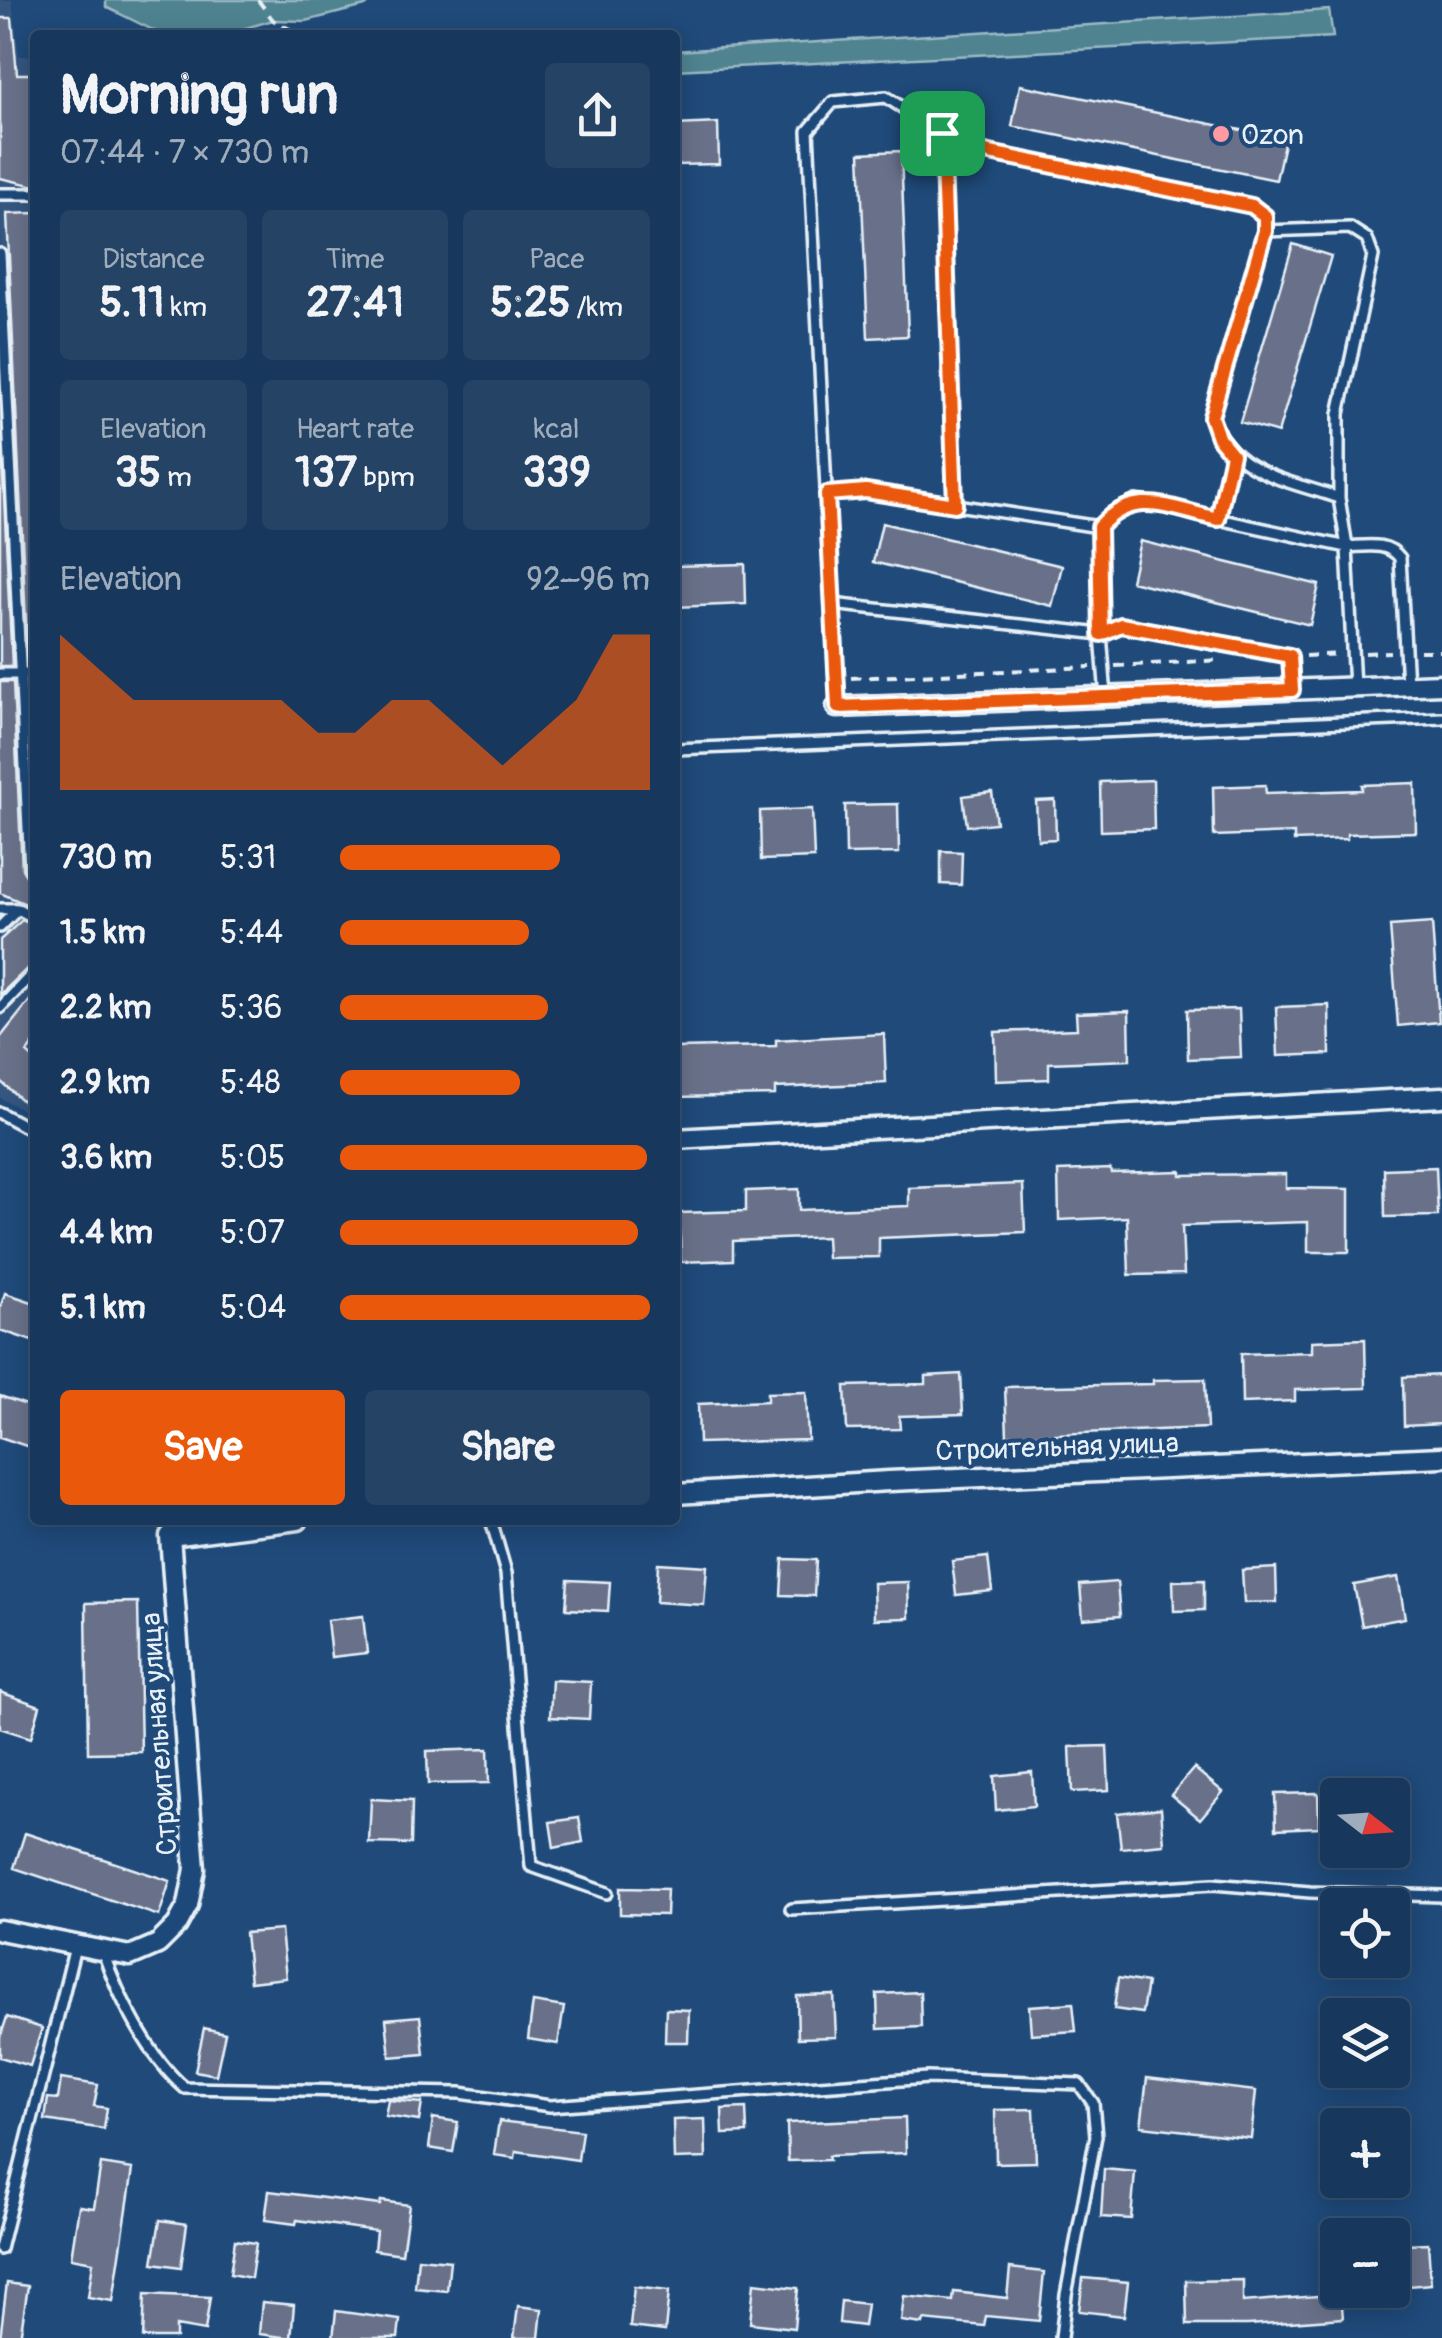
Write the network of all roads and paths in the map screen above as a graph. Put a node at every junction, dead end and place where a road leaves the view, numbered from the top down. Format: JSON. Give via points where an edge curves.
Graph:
{"nodes":[{"id":1,"x":258,"y":0,"type":"edge"},
{"id":2,"x":292,"y":30,"type":"edge"},
{"id":3,"x":942,"y":133,"type":"junction"},
{"id":4,"x":0,"y":194,"type":"edge"},
{"id":5,"x":30,"y":194,"type":"edge"},
{"id":6,"x":1265,"y":231,"type":"junction"},
{"id":7,"x":0,"y":254,"type":"edge"},
{"id":8,"x":1232,"y":454,"type":"junction"},
{"id":9,"x":827,"y":494,"type":"junction"},
{"id":10,"x":1339,"y":498,"type":"junction"},
{"id":11,"x":955,"y":505,"type":"junction"},
{"id":12,"x":1218,"y":519,"type":"junction"},
{"id":13,"x":1099,"y":527,"type":"junction"},
{"id":14,"x":1347,"y":547,"type":"junction"},
{"id":15,"x":832,"y":604,"type":"junction"},
{"id":16,"x":1101,"y":634,"type":"junction"},
{"id":17,"x":1442,"y":651,"type":"edge"},
{"id":18,"x":1406,"y":652,"type":"junction"},
{"id":19,"x":1352,"y":654,"type":"junction"},
{"id":20,"x":1290,"y":656,"type":"junction"},
{"id":21,"x":1234,"y":659,"type":"dead end"},
{"id":22,"x":1103,"y":666,"type":"junction"},
{"id":23,"x":0,"y":674,"type":"edge"},
{"id":24,"x":21,"y":674,"type":"junction"},
{"id":25,"x":30,"y":674,"type":"edge"},
{"id":26,"x":836,"y":679,"type":"junction"},
{"id":27,"x":1442,"y":684,"type":"edge"},
{"id":28,"x":1407,"y":686,"type":"junction"},
{"id":29,"x":1354,"y":688,"type":"junction"},
{"id":30,"x":1292,"y":690,"type":"junction"},
{"id":31,"x":1106,"y":697,"type":"junction"},
{"id":32,"x":838,"y":707,"type":"joint"},
{"id":33,"x":1442,"y":718,"type":"edge"},
{"id":34,"x":680,"y":749,"type":"edge"},
{"id":35,"x":30,"y":868,"type":"dead end"},
{"id":36,"x":0,"y":909,"type":"edge"},
{"id":37,"x":18,"y":909,"type":"junction"},
{"id":38,"x":30,"y":915,"type":"edge"},
{"id":39,"x":0,"y":927,"type":"edge"},
{"id":40,"x":30,"y":976,"type":"edge"},
{"id":41,"x":0,"y":1008,"type":"edge"},
{"id":42,"x":1442,"y":1098,"type":"edge"},
{"id":43,"x":0,"y":1113,"type":"edge"},
{"id":44,"x":30,"y":1129,"type":"edge"},
{"id":45,"x":680,"y":1138,"type":"edge"},
{"id":46,"x":1442,"y":1457,"type":"edge"},
{"id":47,"x":680,"y":1494,"type":"edge"},
{"id":48,"x":209,"y":1525,"type":"edge"},
{"id":49,"x":492,"y":1525,"type":"edge"},
{"id":50,"x":170,"y":1528,"type":"edge"},
{"id":51,"x":607,"y":1892,"type":"dead end"},
{"id":52,"x":1442,"y":1896,"type":"edge"},
{"id":53,"x":790,"y":1909,"type":"dead end"},
{"id":54,"x":0,"y":1930,"type":"edge"},
{"id":55,"x":75,"y":1947,"type":"junction"},
{"id":56,"x":103,"y":1952,"type":"junction"},
{"id":57,"x":0,"y":2249,"type":"edge"},
{"id":58,"x":1061,"y":2338,"type":"edge"}],
"edges":[{"from":1,"to":2,"type":"path"},
{"from":3,"to":6,"type":"lane","via":[[980,151],[1252,206],[1265,216]]},
{"from":3,"to":9,"type":"lane","via":[[886,96],[833,102],[808,132]]},
{"from":3,"to":11,"type":"lane"},
{"from":4,"to":5,"type":"lane"},
{"from":6,"to":8,"type":"lane","via":[[1211,417]]},
{"from":6,"to":10,"type":"lane","via":[[1350,228],[1368,238],[1374,256],[1339,414]]},
{"from":7,"to":24,"type":"lane"},
{"from":8,"to":10,"type":"lane","via":[[1257,470]]},
{"from":8,"to":12,"type":"lane"},
{"from":9,"to":11,"type":"lane","via":[[866,491]]},
{"from":9,"to":15,"type":"lane"},
{"from":10,"to":14,"type":"lane"},
{"from":11,"to":13,"type":"lane"},
{"from":12,"to":13,"type":"lane","via":[[1136,501]]},
{"from":12,"to":14,"type":"lane"},
{"from":13,"to":16,"type":"lane"},
{"from":14,"to":18,"type":"lane","via":[[1383,546],[1400,558]]},
{"from":14,"to":19,"type":"lane"},
{"from":15,"to":16,"type":"lane"},
{"from":15,"to":26,"type":"lane"},
{"from":16,"to":20,"type":"lane","via":[[1121,625]]},
{"from":16,"to":22,"type":"lane"},
{"from":17,"to":18,"type":"path"},
{"from":18,"to":19,"type":"path"},
{"from":18,"to":28,"type":"lane"},
{"from":19,"to":20,"type":"path"},
{"from":19,"to":29,"type":"lane"},
{"from":20,"to":30,"type":"lane"},
{"from":21,"to":22,"type":"path"},
{"from":22,"to":26,"type":"path"},
{"from":22,"to":31,"type":"lane"},
{"from":23,"to":24,"type":"lane"},
{"from":24,"to":25,"type":"lane"},
{"from":24,"to":35,"type":"lane"},
{"from":26,"to":32,"type":"lane"},
{"from":27,"to":28,"type":"street"},
{"from":28,"to":29,"type":"street"},
{"from":29,"to":30,"type":"street"},
{"from":30,"to":31,"type":"street"},
{"from":31,"to":32,"type":"street"},
{"from":33,"to":34,"type":"lane"},
{"from":36,"to":37,"type":"lane"},
{"from":37,"to":38,"type":"lane"},
{"from":37,"to":39,"type":"lane"},
{"from":40,"to":41,"type":"lane"},
{"from":42,"to":45,"type":"street"},
{"from":43,"to":44,"type":"lane"},
{"from":46,"to":47,"type":"street","name":"Строительная улица"},
{"from":48,"to":50,"type":"street","name":"Строительная улица"},
{"from":49,"to":51,"type":"lane","via":[[506,1573],[531,1866]]},
{"from":50,"to":56,"type":"street","name":"Строительная улица","via":[[195,1869],[188,1904],[158,1944],[130,1956]]},
{"from":52,"to":53,"type":"lane","via":[[1213,1884]]},
{"from":54,"to":55,"type":"street","name":"Строительная улица"},
{"from":55,"to":56,"type":"street","name":"Строительная улица"},
{"from":55,"to":57,"type":"lane"},
{"from":56,"to":58,"type":"lane","via":[[115,1986],[170,2076],[186,2088],[460,2094],[550,2106],[928,2078],[1079,2084],[1093,2103],[1096,2136]]}]}
